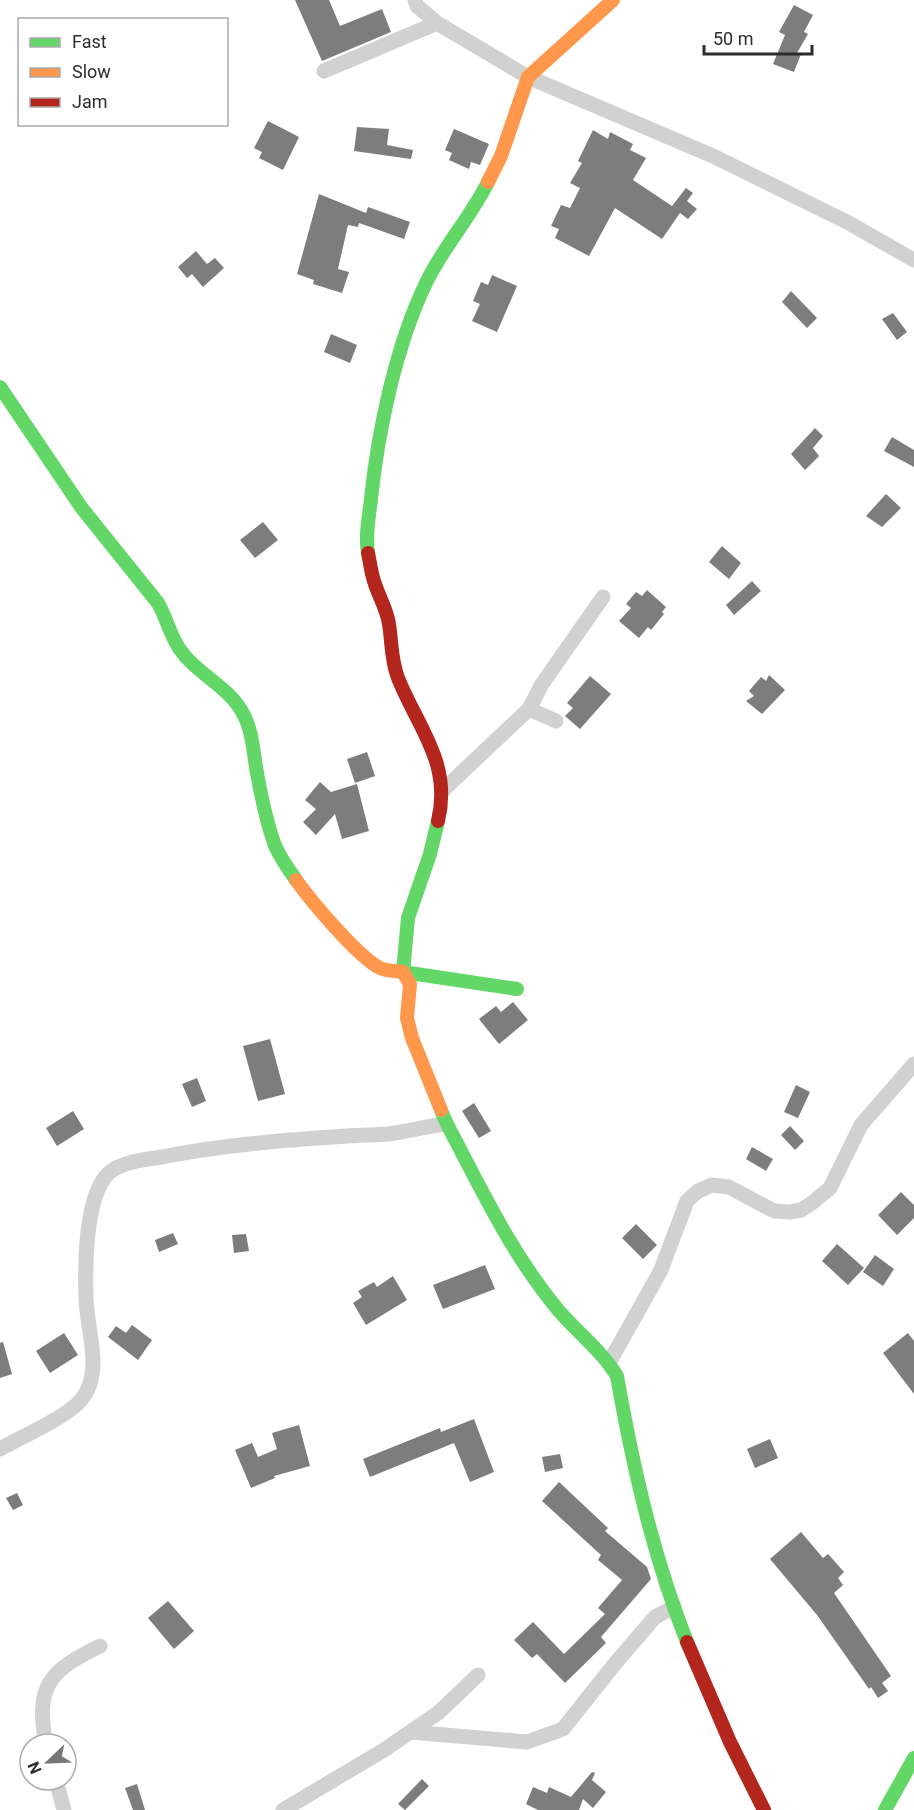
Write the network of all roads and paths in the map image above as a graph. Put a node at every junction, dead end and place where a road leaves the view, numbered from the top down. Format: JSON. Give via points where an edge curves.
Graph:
{"nodes":[{"id":1,"x":415,"y":0,"type":"edge"},
{"id":2,"x":613,"y":0,"type":"edge"},
{"id":3,"x":437,"y":23,"type":"junction"},
{"id":4,"x":324,"y":71,"type":"dead end"},
{"id":5,"x":528,"y":77,"type":"junction"},
{"id":6,"x":914,"y":260,"type":"edge"},
{"id":7,"x":0,"y":387,"type":"edge"},
{"id":8,"x":603,"y":597,"type":"dead end"},
{"id":9,"x":529,"y":709,"type":"junction"},
{"id":10,"x":556,"y":721,"type":"dead end"},
{"id":11,"x":443,"y":790,"type":"junction"},
{"id":12,"x":403,"y":972,"type":"junction"},
{"id":13,"x":517,"y":989,"type":"dead end"},
{"id":14,"x":914,"y":1064,"type":"edge"},
{"id":15,"x":446,"y":1124,"type":"junction"},
{"id":16,"x":609,"y":1363,"type":"junction"},
{"id":17,"x":0,"y":1449,"type":"edge"},
{"id":18,"x":674,"y":1607,"type":"junction"},
{"id":19,"x":100,"y":1646,"type":"dead end"},
{"id":20,"x":478,"y":1675,"type":"dead end"},
{"id":21,"x":45,"y":1732,"type":"edge"},
{"id":22,"x":410,"y":1732,"type":"junction"},
{"id":23,"x":914,"y":1758,"type":"edge"},
{"id":24,"x":59,"y":1792,"type":"edge"},
{"id":25,"x":64,"y":1810,"type":"edge"},
{"id":26,"x":283,"y":1810,"type":"edge"},
{"id":27,"x":764,"y":1810,"type":"edge"},
{"id":28,"x":885,"y":1810,"type":"edge"}],
"edges":[{"from":1,"to":3,"type":"street"},
{"from":2,"to":5,"type":"street"},
{"from":3,"to":4,"type":"street"},
{"from":3,"to":5,"type":"street"},
{"from":5,"to":6,"type":"street","via":[[713,156]]},
{"from":5,"to":11,"type":"street","via":[[504,147],[481,197],[426,283],[405,338],[374,466],[366,541],[373,579],[389,622],[398,678],[436,760]]},
{"from":7,"to":12,"type":"street","via":[[81,507],[158,603],[183,654],[242,711],[253,741],[273,843],[285,864],[357,949],[381,969]]},
{"from":8,"to":9,"type":"street"},
{"from":9,"to":10,"type":"street"},
{"from":9,"to":11,"type":"street"},
{"from":11,"to":12,"type":"street","via":[[430,854],[408,918]]},
{"from":12,"to":13,"type":"street"},
{"from":12,"to":15,"type":"street","via":[[410,984],[407,1018],[412,1038]]},
{"from":14,"to":16,"type":"street","via":[[861,1125],[830,1188],[801,1210],[774,1211],[729,1187],[712,1185],[687,1201],[661,1270]]},
{"from":15,"to":16,"type":"street","via":[[514,1251],[560,1312]]},
{"from":15,"to":17,"type":"street","via":[[391,1133],[190,1151],[135,1162],[110,1172],[98,1188],[89,1224],[86,1299],[93,1372],[89,1389],[72,1408]]},
{"from":16,"to":18,"type":"street","via":[[617,1376],[634,1469]]},
{"from":18,"to":22,"type":"street","via":[[656,1617],[563,1729],[527,1742]]},
{"from":18,"to":27,"type":"street","via":[[744,1773]]},
{"from":19,"to":21,"type":"street","via":[[56,1673],[46,1689],[42,1707]]},
{"from":20,"to":22,"type":"street","via":[[438,1713]]},
{"from":22,"to":26,"type":"street"},
{"from":23,"to":28,"type":"street"},
{"from":24,"to":25,"type":"street"}]}
